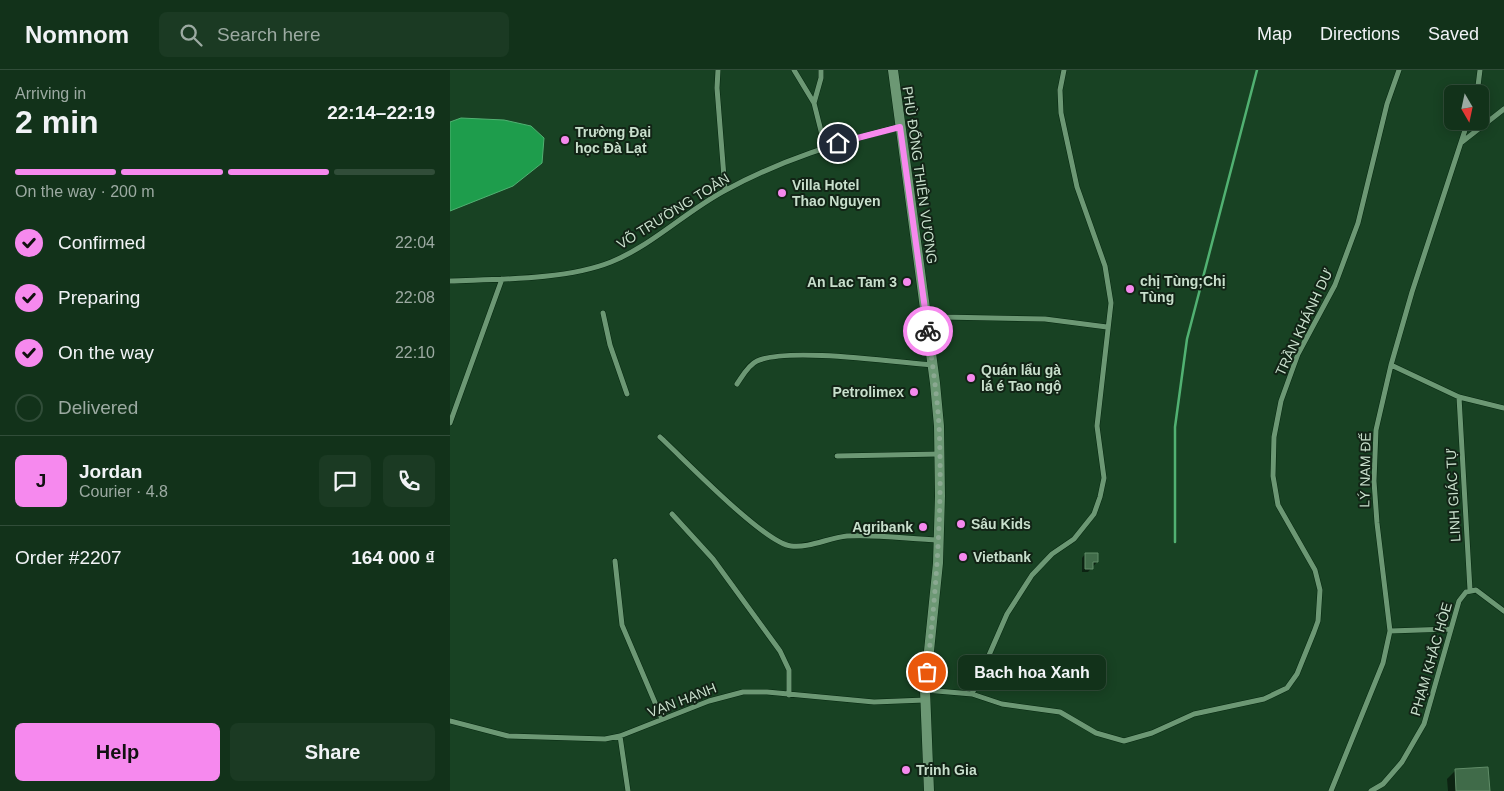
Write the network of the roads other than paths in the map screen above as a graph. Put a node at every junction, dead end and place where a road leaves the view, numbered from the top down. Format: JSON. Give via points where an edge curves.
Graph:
{"nodes":[{"id":1,"x":718,"y":70,"type":"edge"},
{"id":2,"x":794,"y":70,"type":"edge"},
{"id":3,"x":821,"y":70,"type":"edge"},
{"id":4,"x":893,"y":70,"type":"edge"},
{"id":5,"x":1064,"y":70,"type":"edge"},
{"id":6,"x":1399,"y":70,"type":"edge"},
{"id":7,"x":1480,"y":70,"type":"edge"},
{"id":8,"x":1478,"y":85,"type":"edge"},
{"id":9,"x":814,"y":103,"type":"junction"},
{"id":10,"x":1504,"y":110,"type":"edge"},
{"id":11,"x":900,"y":127,"type":"junction"},
{"id":12,"x":1465,"y":130,"type":"edge"},
{"id":13,"x":1462,"y":142,"type":"junction"},
{"id":14,"x":825,"y":146,"type":"junction"},
{"id":15,"x":725,"y":190,"type":"junction"},
{"id":16,"x":502,"y":279,"type":"junction"},
{"id":17,"x":450,"y":281,"type":"edge"},
{"id":18,"x":924,"y":306,"type":"junction"},
{"id":19,"x":603,"y":313,"type":"dead end"},
{"id":20,"x":1107,"y":327,"type":"junction"},
{"id":21,"x":932,"y":364,"type":"junction"},
{"id":22,"x":1391,"y":365,"type":"junction"},
{"id":23,"x":736,"y":384,"type":"dead end"},
{"id":24,"x":627,"y":394,"type":"dead end"},
{"id":25,"x":1459,"y":398,"type":"junction"},
{"id":26,"x":1504,"y":408,"type":"edge"},
{"id":27,"x":450,"y":423,"type":"edge"},
{"id":28,"x":660,"y":437,"type":"dead end"},
{"id":29,"x":940,"y":454,"type":"junction"},
{"id":30,"x":838,"y":456,"type":"dead end"},
{"id":31,"x":672,"y":514,"type":"dead end"},
{"id":32,"x":939,"y":540,"type":"junction"},
{"id":33,"x":615,"y":561,"type":"dead end"},
{"id":34,"x":1470,"y":590,"type":"junction"},
{"id":35,"x":1504,"y":611,"type":"edge"},
{"id":36,"x":1450,"y":629,"type":"junction"},
{"id":37,"x":1390,"y":631,"type":"junction"},
{"id":38,"x":972,"y":694,"type":"junction"},
{"id":39,"x":789,"y":695,"type":"junction"},
{"id":40,"x":925,"y":695,"type":"junction"},
{"id":41,"x":662,"y":719,"type":"junction"},
{"id":42,"x":450,"y":721,"type":"edge"},
{"id":43,"x":620,"y":736,"type":"junction"},
{"id":44,"x":628,"y":791,"type":"edge"},
{"id":45,"x":929,"y":791,"type":"edge"},
{"id":46,"x":1332,"y":791,"type":"edge"},
{"id":47,"x":1371,"y":791,"type":"edge"}],
"edges":[{"from":1,"to":15,"type":"street","via":[[716,88]]},
{"from":2,"to":9,"type":"street"},
{"from":3,"to":9,"type":"street","via":[[822,78]]},
{"from":4,"to":11,"type":"main road","name":"PHÙ ĐỔNG THIÊN VƯƠNG"},
{"from":5,"to":20,"type":"street","via":[[1060,90],[1061,113],[1078,187],[1109,286],[1111,303]]},
{"from":6,"to":38,"type":"street","name":"TRẦN KHÁNH DƯ","via":[[1387,104],[1358,222],[1334,286],[1298,354],[1281,401],[1274,437],[1273,476],[1278,505],[1314,570],[1320,590],[1318,621],[1297,674],[1287,688],[1275,696],[1194,714],[1152,733],[1124,741],[1096,733],[1060,712],[1002,704]]},
{"from":7,"to":8,"type":"street"},
{"from":9,"to":14,"type":"street"},
{"from":10,"to":13,"type":"street"},
{"from":11,"to":14,"type":"street","name":"VÕ TRƯỜNG TOẢN"},
{"from":11,"to":18,"type":"main road","name":"PHÙ ĐỔNG THIÊN VƯƠNG"},
{"from":12,"to":13,"type":"street","name":"LÝ NAM ĐẾ"},
{"from":13,"to":22,"type":"street","name":"LÝ NAM ĐẾ"},
{"from":14,"to":15,"type":"street","name":"VÕ TRƯỜNG TOẢN"},
{"from":15,"to":16,"type":"street","name":"VÕ TRƯỜNG TOẢN","via":[[644,246],[610,262],[583,271]]},
{"from":16,"to":17,"type":"street","name":"VÕ TRƯỜNG TOẢN"},
{"from":16,"to":27,"type":"street"},
{"from":18,"to":20,"type":"street","via":[[942,317],[1045,319]]},
{"from":18,"to":21,"type":"main road","name":"PHÙ ĐỔNG THIÊN VƯƠNG"},
{"from":19,"to":24,"type":"street"},
{"from":20,"to":38,"type":"street","via":[[1098,426],[1104,478],[1094,514],[1074,539],[1052,554],[1032,575],[1007,614]]},
{"from":21,"to":23,"type":"street","via":[[773,357],[756,362]]},
{"from":21,"to":29,"type":"main road","name":"PHÙ ĐỔNG THIÊN VƯƠNG"},
{"from":22,"to":25,"type":"street"},
{"from":22,"to":37,"type":"street","name":"LÝ NAM ĐẾ","via":[[1376,430],[1374,481]]},
{"from":25,"to":26,"type":"street"},
{"from":25,"to":34,"type":"street","name":"LINH GIÁC TỰ"},
{"from":28,"to":32,"type":"street","via":[[759,530],[790,546],[807,546],[834,537],[850,536]]},
{"from":29,"to":30,"type":"street"},
{"from":29,"to":32,"type":"main road","name":"PHÙ ĐỔNG THIÊN VƯƠNG"},
{"from":31,"to":39,"type":"street","via":[[713,559],[780,651],[789,670]]},
{"from":32,"to":40,"type":"main road","name":"PHÙ ĐỔNG THIÊN VƯƠNG"},
{"from":33,"to":41,"type":"street","via":[[622,625]]},
{"from":34,"to":35,"type":"street","via":[[1481,593]]},
{"from":34,"to":36,"type":"street","name":"PHẠM KHẮC HÒE","via":[[1459,600]]},
{"from":36,"to":37,"type":"street"},
{"from":36,"to":47,"type":"street","name":"PHẠM KHẮC HÒE","via":[[1424,724],[1402,762],[1383,784]]},
{"from":37,"to":46,"type":"street","name":"LÝ NAM ĐẾ","via":[[1383,663]]},
{"from":38,"to":40,"type":"street","name":"TRẦN KHÁNH DƯ"},
{"from":39,"to":40,"type":"street","name":"VẠN HẠNH","via":[[874,702]]},
{"from":39,"to":41,"type":"street","name":"VẠN HẠNH","via":[[767,692],[728,695]]},
{"from":40,"to":45,"type":"main road","name":"PHÙ ĐỔNG THIÊN VƯƠNG"},
{"from":41,"to":43,"type":"street","name":"VẠN HẠNH"},
{"from":42,"to":43,"type":"street","name":"VẠN HẠNH","via":[[508,736],[588,740]]},
{"from":43,"to":44,"type":"street"}]}
